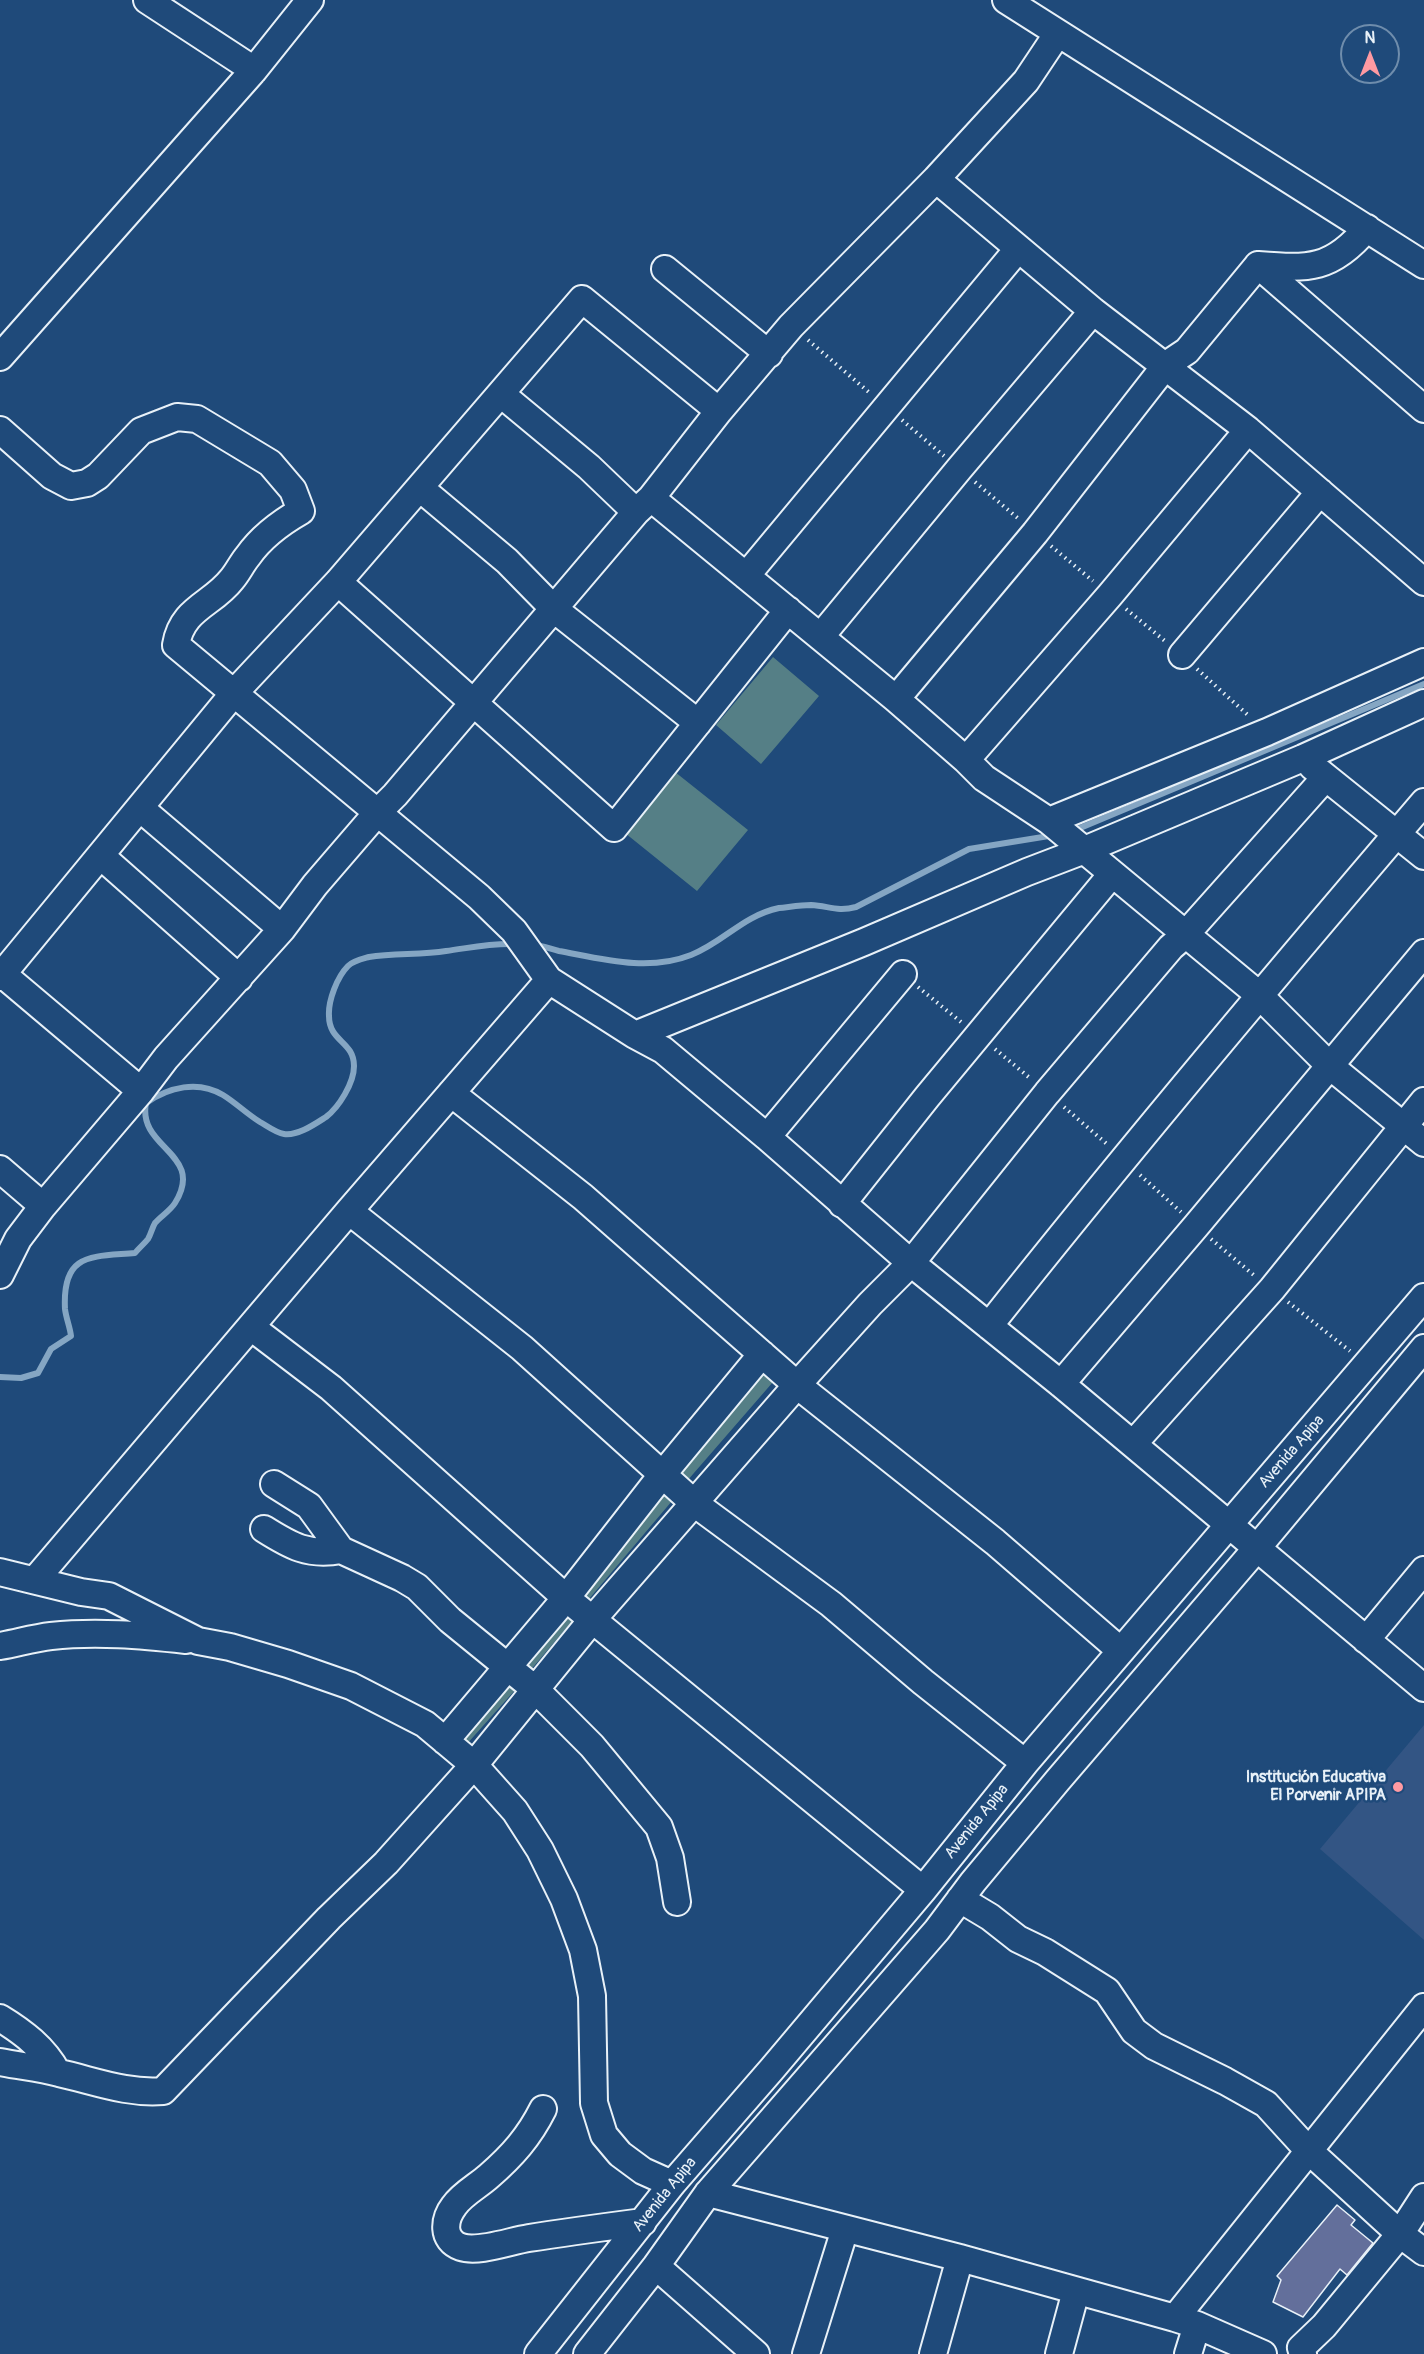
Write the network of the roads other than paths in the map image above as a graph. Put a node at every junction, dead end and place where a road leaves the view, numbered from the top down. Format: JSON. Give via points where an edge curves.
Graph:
{"nodes":[{"id":1,"x":147,"y":0,"type":"edge"},
{"id":2,"x":310,"y":0,"type":"edge"},
{"id":3,"x":1009,"y":1,"type":"edge"},
{"id":4,"x":1058,"y":33,"type":"junction"},
{"id":5,"x":254,"y":70,"type":"junction"},
{"id":6,"x":936,"y":179,"type":"junction"},
{"id":7,"x":1367,"y":228,"type":"junction"},
{"id":8,"x":1018,"y":249,"type":"junction"},
{"id":9,"x":1258,"y":265,"type":"junction"},
{"id":10,"x":1424,"y":265,"type":"edge"},
{"id":11,"x":665,"y":269,"type":"dead end"},
{"id":12,"x":1093,"y":312,"type":"junction"},
{"id":13,"x":769,"y":354,"type":"junction"},
{"id":14,"x":0,"y":357,"type":"edge"},
{"id":15,"x":1166,"y":365,"type":"junction"},
{"id":16,"x":501,"y":394,"type":"junction"},
{"id":17,"x":1424,"y":409,"type":"edge"},
{"id":18,"x":718,"y":411,"type":"junction"},
{"id":19,"x":0,"y":430,"type":"edge"},
{"id":20,"x":1248,"y":430,"type":"junction"},
{"id":21,"x":420,"y":488,"type":"junction"},
{"id":22,"x":1320,"y":492,"type":"junction"},
{"id":23,"x":643,"y":505,"type":"junction"},
{"id":24,"x":746,"y":576,"type":"junction"},
{"id":25,"x":338,"y":582,"type":"junction"},
{"id":26,"x":1424,"y":582,"type":"edge"},
{"id":27,"x":554,"y":609,"type":"junction"},
{"id":28,"x":788,"y":610,"type":"junction"},
{"id":29,"x":820,"y":636,"type":"junction"},
{"id":30,"x":1182,"y":655,"type":"dead end"},
{"id":31,"x":1424,"y":662,"type":"edge"},
{"id":32,"x":234,"y":693,"type":"junction"},
{"id":33,"x":896,"y":699,"type":"junction"},
{"id":34,"x":472,"y":703,"type":"junction"},
{"id":35,"x":1424,"y":703,"type":"edge"},
{"id":36,"x":698,"y":723,"type":"junction"},
{"id":37,"x":1303,"y":758,"type":"junction"},
{"id":38,"x":966,"y":760,"type":"junction"},
{"id":39,"x":1325,"y":778,"type":"junction"},
{"id":40,"x":1424,"y":802,"type":"edge"},
{"id":41,"x":140,"y":808,"type":"junction"},
{"id":42,"x":377,"y":813,"type":"junction"},
{"id":43,"x":1048,"y":821,"type":"junction"},
{"id":44,"x":1396,"y":835,"type":"junction"},
{"id":45,"x":1082,"y":851,"type":"junction"},
{"id":46,"x":101,"y":856,"type":"junction"},
{"id":47,"x":1424,"y":856,"type":"edge"},
{"id":48,"x":1112,"y":874,"type":"junction"},
{"id":49,"x":282,"y":929,"type":"junction"},
{"id":50,"x":1185,"y":935,"type":"junction"},
{"id":51,"x":1424,"y":953,"type":"edge"},
{"id":52,"x":1,"y":974,"type":"edge"},
{"id":53,"x":903,"y":974,"type":"dead end"},
{"id":54,"x":239,"y":978,"type":"junction"},
{"id":55,"x":549,"y":980,"type":"junction"},
{"id":56,"x":1258,"y":994,"type":"junction"},
{"id":57,"x":635,"y":1035,"type":"junction"},
{"id":58,"x":1330,"y":1066,"type":"junction"},
{"id":59,"x":141,"y":1091,"type":"junction"},
{"id":60,"x":451,"y":1093,"type":"junction"},
{"id":61,"x":1424,"y":1101,"type":"edge"},
{"id":62,"x":1403,"y":1127,"type":"junction"},
{"id":63,"x":767,"y":1137,"type":"junction"},
{"id":64,"x":1424,"y":1143,"type":"edge"},
{"id":65,"x":0,"y":1169,"type":"edge"},
{"id":66,"x":842,"y":1204,"type":"junction"},
{"id":67,"x":43,"y":1206,"type":"junction"},
{"id":68,"x":349,"y":1211,"type":"junction"},
{"id":69,"x":911,"y":1263,"type":"junction"},
{"id":70,"x":0,"y":1275,"type":"edge"},
{"id":71,"x":1424,"y":1297,"type":"edge"},
{"id":72,"x":989,"y":1326,"type":"junction"},
{"id":73,"x":251,"y":1327,"type":"junction"},
{"id":74,"x":1424,"y":1348,"type":"edge"},
{"id":75,"x":762,"y":1354,"type":"junction"},
{"id":76,"x":1061,"y":1384,"type":"junction"},
{"id":77,"x":797,"y":1385,"type":"junction"},
{"id":78,"x":1133,"y":1444,"type":"junction"},
{"id":79,"x":662,"y":1475,"type":"junction"},
{"id":80,"x":273,"y":1484,"type":"dead end"},
{"id":81,"x":694,"y":1503,"type":"junction"},
{"id":82,"x":1230,"y":1525,"type":"junction"},
{"id":83,"x":264,"y":1529,"type":"dead end"},
{"id":84,"x":1257,"y":1548,"type":"junction"},
{"id":85,"x":341,"y":1550,"type":"junction"},
{"id":86,"x":1424,"y":1570,"type":"edge"},
{"id":87,"x":0,"y":1572,"type":"edge"},
{"id":88,"x":35,"y":1580,"type":"junction"},
{"id":89,"x":566,"y":1598,"type":"junction"},
{"id":90,"x":592,"y":1620,"type":"junction"},
{"id":91,"x":1366,"y":1640,"type":"junction"},
{"id":92,"x":198,"y":1641,"type":"junction"},
{"id":93,"x":0,"y":1646,"type":"edge"},
{"id":94,"x":1121,"y":1651,"type":"junction"},
{"id":95,"x":506,"y":1666,"type":"junction"},
{"id":96,"x":1424,"y":1688,"type":"edge"},
{"id":97,"x":536,"y":1690,"type":"junction"},
{"id":98,"x":445,"y":1740,"type":"junction"},
{"id":99,"x":1025,"y":1763,"type":"junction"},
{"id":100,"x":474,"y":1765,"type":"junction"},
{"id":101,"x":923,"y":1890,"type":"junction"},
{"id":102,"x":960,"y":1899,"type":"junction"},
{"id":103,"x":677,"y":1902,"type":"dead end"},
{"id":104,"x":1424,"y":2007,"type":"edge"},
{"id":105,"x":0,"y":2018,"type":"edge"},
{"id":106,"x":0,"y":2062,"type":"edge"},
{"id":107,"x":57,"y":2072,"type":"junction"},
{"id":108,"x":543,"y":2109,"type":"dead end"},
{"id":109,"x":1308,"y":2150,"type":"junction"},
{"id":110,"x":672,"y":2184,"type":"junction"},
{"id":111,"x":708,"y":2193,"type":"junction"},
{"id":112,"x":1424,"y":2197,"type":"edge"},
{"id":113,"x":642,"y":2222,"type":"junction"},
{"id":114,"x":844,"y":2229,"type":"junction"},
{"id":115,"x":1400,"y":2234,"type":"junction"},
{"id":116,"x":1424,"y":2252,"type":"edge"},
{"id":117,"x":960,"y":2258,"type":"junction"},
{"id":118,"x":656,"y":2266,"type":"junction"},
{"id":119,"x":1076,"y":2291,"type":"junction"},
{"id":120,"x":1186,"y":2322,"type":"junction"},
{"id":121,"x":538,"y":2354,"type":"edge"},
{"id":122,"x":587,"y":2354,"type":"edge"},
{"id":123,"x":756,"y":2354,"type":"edge"},
{"id":124,"x":806,"y":2354,"type":"edge"},
{"id":125,"x":933,"y":2354,"type":"edge"},
{"id":126,"x":1059,"y":2354,"type":"edge"},
{"id":127,"x":1188,"y":2354,"type":"edge"},
{"id":128,"x":1263,"y":2354,"type":"edge"},
{"id":129,"x":1303,"y":2354,"type":"edge"}],
"edges":[{"from":1,"to":5,"type":"street"},
{"from":2,"to":5,"type":"street"},
{"from":3,"to":4,"type":"street"},
{"from":4,"to":6,"type":"street","via":[[1026,81]]},
{"from":4,"to":7,"type":"street"},
{"from":5,"to":14,"type":"street"},
{"from":6,"to":8,"type":"street"},
{"from":6,"to":13,"type":"street","via":[[791,326]]},
{"from":7,"to":9,"type":"street","via":[[1345,251],[1316,265]]},
{"from":7,"to":10,"type":"street"},
{"from":8,"to":12,"type":"street"},
{"from":8,"to":24,"type":"street"},
{"from":9,"to":15,"type":"street","via":[[1187,351]]},
{"from":9,"to":17,"type":"street"},
{"from":11,"to":13,"type":"street"},
{"from":12,"to":15,"type":"street"},
{"from":12,"to":29,"type":"street"},
{"from":13,"to":18,"type":"street"},
{"from":15,"to":20,"type":"street"},
{"from":15,"to":33,"type":"street","via":[[1035,532]]},
{"from":16,"to":18,"type":"street","via":[[582,299]]},
{"from":16,"to":21,"type":"street"},
{"from":16,"to":23,"type":"street","via":[[589,467]]},
{"from":18,"to":23,"type":"street"},
{"from":19,"to":32,"type":"street","via":[[52,476],[71,486],[98,476],[141,430],[177,417],[197,419],[270,463],[283,476],[301,511],[259,542],[232,580],[186,619],[179,630],[176,645]]},
{"from":20,"to":22,"type":"street"},
{"from":20,"to":38,"type":"street"},
{"from":21,"to":25,"type":"street"},
{"from":21,"to":27,"type":"street","via":[[507,561]]},
{"from":22,"to":26,"type":"street"},
{"from":22,"to":30,"type":"street"},
{"from":23,"to":24,"type":"street"},
{"from":23,"to":27,"type":"street"},
{"from":24,"to":28,"type":"street"},
{"from":25,"to":32,"type":"street"},
{"from":25,"to":34,"type":"street"},
{"from":27,"to":34,"type":"street"},
{"from":27,"to":36,"type":"street"},
{"from":28,"to":29,"type":"street"},
{"from":28,"to":36,"type":"street"},
{"from":29,"to":33,"type":"street"},
{"from":31,"to":43,"type":"street","via":[[1267,732]]},
{"from":32,"to":41,"type":"street"},
{"from":32,"to":42,"type":"street"},
{"from":33,"to":38,"type":"street"},
{"from":34,"to":36,"type":"street","via":[[614,828]]},
{"from":34,"to":42,"type":"street"},
{"from":35,"to":37,"type":"street"},
{"from":37,"to":39,"type":"street"},
{"from":37,"to":45,"type":"street"},
{"from":38,"to":43,"type":"street","via":[[984,778]]},
{"from":39,"to":44,"type":"street"},
{"from":39,"to":50,"type":"street"},
{"from":40,"to":44,"type":"street"},
{"from":41,"to":46,"type":"street"},
{"from":41,"to":49,"type":"street"},
{"from":42,"to":49,"type":"street"},
{"from":42,"to":55,"type":"street","via":[[507,924]]},
{"from":43,"to":45,"type":"street"},
{"from":44,"to":47,"type":"street"},
{"from":44,"to":56,"type":"street"},
{"from":45,"to":48,"type":"street"},
{"from":45,"to":57,"type":"street"},
{"from":46,"to":52,"type":"street"},
{"from":46,"to":54,"type":"street"},
{"from":48,"to":50,"type":"street"},
{"from":48,"to":66,"type":"street"},
{"from":49,"to":54,"type":"street"},
{"from":50,"to":56,"type":"street"},
{"from":50,"to":69,"type":"street","via":[[1047,1093]]},
{"from":51,"to":58,"type":"street"},
{"from":52,"to":59,"type":"street"},
{"from":53,"to":63,"type":"street"},
{"from":54,"to":59,"type":"street"},
{"from":55,"to":57,"type":"street"},
{"from":55,"to":60,"type":"street"},
{"from":56,"to":58,"type":"street"},
{"from":56,"to":72,"type":"street"},
{"from":57,"to":63,"type":"street","via":[[663,1050]]},
{"from":58,"to":62,"type":"street"},
{"from":58,"to":76,"type":"street"},
{"from":59,"to":67,"type":"street"},
{"from":60,"to":68,"type":"street"},
{"from":60,"to":75,"type":"street","via":[[583,1197]]},
{"from":61,"to":62,"type":"street"},
{"from":62,"to":64,"type":"street"},
{"from":62,"to":78,"type":"street","via":[[1272,1289]]},
{"from":63,"to":66,"type":"street"},
{"from":65,"to":67,"type":"street"},
{"from":66,"to":69,"type":"street"},
{"from":67,"to":70,"type":"street","via":[[18,1239]]},
{"from":68,"to":73,"type":"street"},
{"from":68,"to":79,"type":"street","via":[[522,1348]]},
{"from":69,"to":72,"type":"street"},
{"from":69,"to":77,"type":"street"},
{"from":71,"to":82,"type":"street","name":"Avenida Apipa"},
{"from":72,"to":76,"type":"street"},
{"from":73,"to":88,"type":"street"},
{"from":73,"to":89,"type":"street","via":[[331,1388]]},
{"from":74,"to":84,"type":"street","name":"Avenida Apipa"},
{"from":75,"to":77,"type":"street"},
{"from":75,"to":79,"type":"street"},
{"from":76,"to":78,"type":"street"},
{"from":77,"to":81,"type":"street"},
{"from":77,"to":94,"type":"street","via":[[995,1542]]},
{"from":78,"to":82,"type":"street"},
{"from":79,"to":81,"type":"street"},
{"from":79,"to":89,"type":"street"},
{"from":80,"to":85,"type":"street","via":[[309,1506]]},
{"from":81,"to":90,"type":"street"},
{"from":81,"to":99,"type":"street","via":[[831,1604]]},
{"from":82,"to":84,"type":"street"},
{"from":82,"to":94,"type":"street","name":"Avenida Apipa"},
{"from":83,"to":85,"type":"street","via":[[309,1551]]},
{"from":84,"to":91,"type":"street"},
{"from":84,"to":102,"type":"street","name":"Avenida Apipa"},
{"from":85,"to":95,"type":"street","via":[[417,1587]]},
{"from":86,"to":91,"type":"street"},
{"from":87,"to":88,"type":"street"},
{"from":88,"to":92,"type":"street","via":[[109,1596]]},
{"from":89,"to":90,"type":"street"},
{"from":89,"to":95,"type":"street"},
{"from":90,"to":97,"type":"street"},
{"from":90,"to":101,"type":"street"},
{"from":91,"to":96,"type":"street"},
{"from":92,"to":93,"type":"street","via":[[93,1634],[50,1636]]},
{"from":92,"to":98,"type":"street","via":[[351,1686],[425,1724]]},
{"from":94,"to":99,"type":"street","name":"Avenida Apipa"},
{"from":95,"to":97,"type":"street"},
{"from":95,"to":98,"type":"street"},
{"from":97,"to":100,"type":"street"},
{"from":97,"to":103,"type":"street","via":[[592,1746],[659,1827],[670,1858]]},
{"from":98,"to":100,"type":"street"},
{"from":99,"to":101,"type":"street","name":"Avenida Apipa"},
{"from":100,"to":107,"type":"street","via":[[386,1863],[163,2091],[141,2093]]},
{"from":100,"to":110,"type":"street","via":[[540,1850],[583,1950],[591,1996],[594,2103],[604,2135],[642,2171]]},
{"from":101,"to":110,"type":"street","name":"Avenida Apipa"},
{"from":102,"to":109,"type":"street","via":[[1018,1939],[1107,1991],[1134,2031],[1154,2046],[1266,2104]]},
{"from":102,"to":111,"type":"street","name":"Avenida Apipa"},
{"from":104,"to":109,"type":"street"},
{"from":105,"to":107,"type":"street","via":[[33,2042]]},
{"from":106,"to":107,"type":"street"},
{"from":108,"to":113,"type":"street","via":[[530,2135],[455,2203],[445,2229],[450,2239],[460,2247],[476,2249]]},
{"from":109,"to":115,"type":"street"},
{"from":109,"to":120,"type":"street"},
{"from":110,"to":113,"type":"street","name":"Avenida Apipa"},
{"from":111,"to":114,"type":"street"},
{"from":111,"to":118,"type":"street","name":"Avenida Apipa"},
{"from":112,"to":115,"type":"street"},
{"from":113,"to":121,"type":"street","name":"Avenida Apipa"},
{"from":114,"to":117,"type":"street"},
{"from":114,"to":124,"type":"street"},
{"from":115,"to":116,"type":"street"},
{"from":115,"to":129,"type":"street","via":[[1301,2348]]},
{"from":117,"to":119,"type":"street"},
{"from":117,"to":125,"type":"street"},
{"from":118,"to":122,"type":"street","name":"Avenida Apipa"},
{"from":118,"to":123,"type":"street"},
{"from":119,"to":120,"type":"street"},
{"from":119,"to":126,"type":"street"},
{"from":120,"to":127,"type":"street"},
{"from":120,"to":128,"type":"street"}]}
